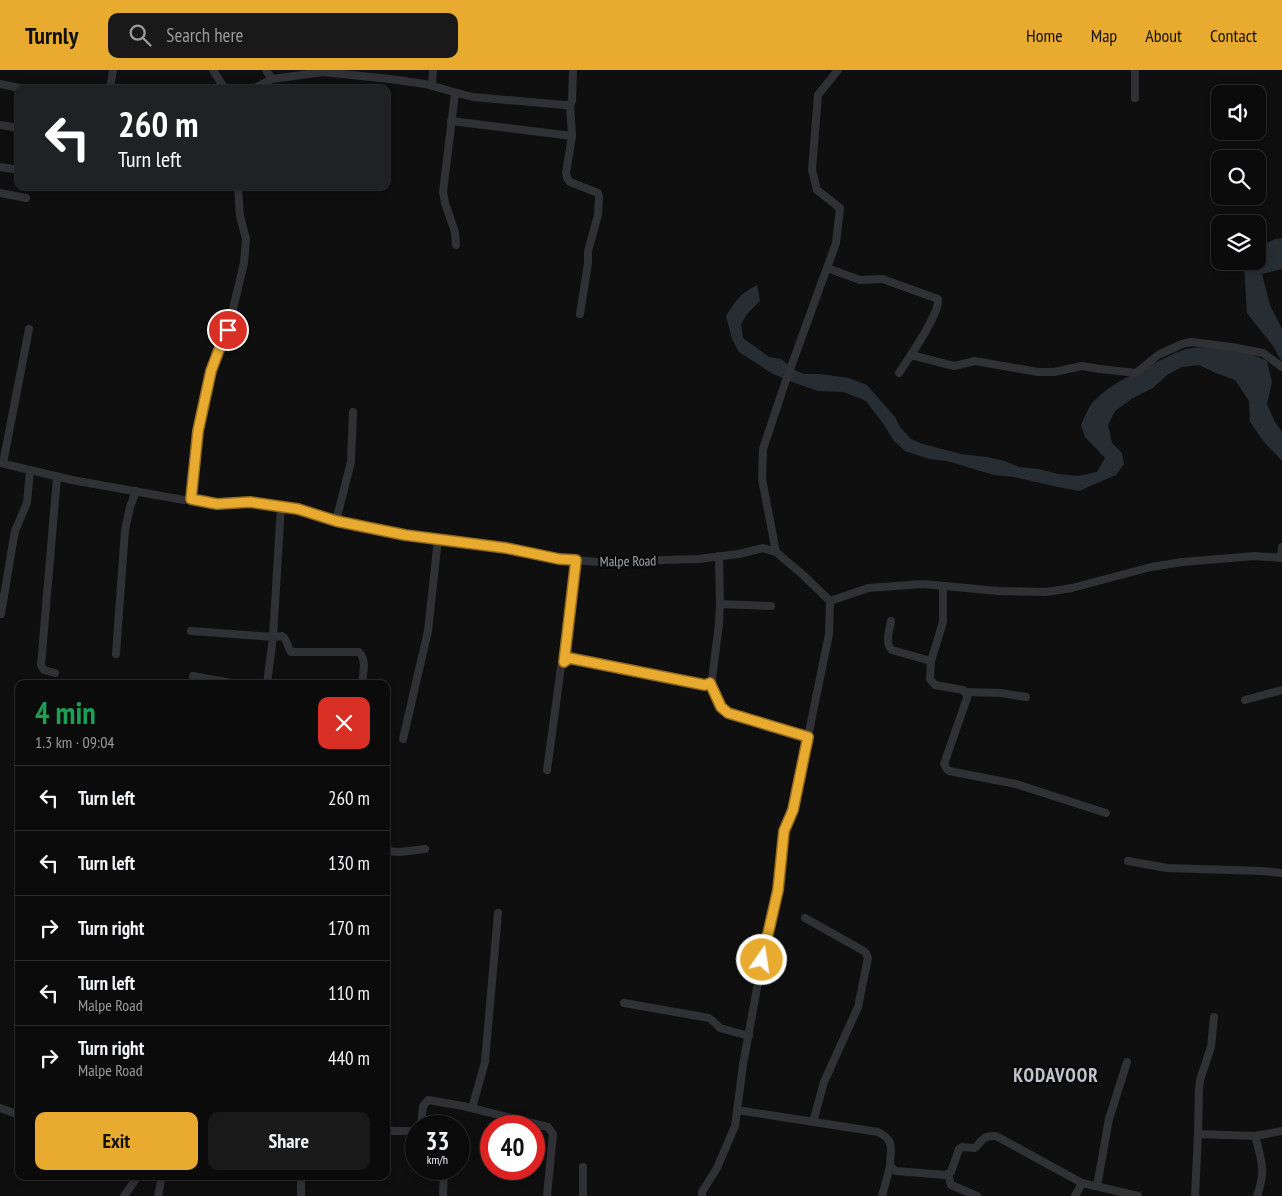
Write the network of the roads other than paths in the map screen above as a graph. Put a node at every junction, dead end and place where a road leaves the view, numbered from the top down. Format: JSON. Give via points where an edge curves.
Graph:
{"nodes":[{"id":1,"x":113,"y":70,"type":"edge"},
{"id":2,"x":213,"y":70,"type":"edge"},
{"id":3,"x":266,"y":70,"type":"edge"},
{"id":4,"x":390,"y":70,"type":"edge"},
{"id":5,"x":433,"y":70,"type":"edge"},
{"id":6,"x":573,"y":70,"type":"edge"},
{"id":7,"x":838,"y":70,"type":"edge"},
{"id":8,"x":1136,"y":70,"type":"edge"},
{"id":9,"x":322,"y":71,"type":"edge"},
{"id":10,"x":272,"y":79,"type":"junction"},
{"id":11,"x":390,"y":79,"type":"junction"},
{"id":12,"x":0,"y":84,"type":"edge"},
{"id":13,"x":111,"y":85,"type":"edge"},
{"id":14,"x":222,"y":85,"type":"edge"},
{"id":15,"x":261,"y":85,"type":"edge"},
{"id":16,"x":432,"y":86,"type":"junction"},
{"id":17,"x":15,"y":87,"type":"edge"},
{"id":18,"x":455,"y":93,"type":"junction"},
{"id":19,"x":1136,"y":98,"type":"dead end"},
{"id":20,"x":570,"y":105,"type":"junction"},
{"id":21,"x":451,"y":121,"type":"junction"},
{"id":22,"x":0,"y":125,"type":"edge"},
{"id":23,"x":15,"y":127,"type":"edge"},
{"id":24,"x":572,"y":136,"type":"junction"},
{"id":25,"x":0,"y":167,"type":"edge"},
{"id":26,"x":15,"y":169,"type":"edge"},
{"id":27,"x":238,"y":190,"type":"edge"},
{"id":28,"x":0,"y":193,"type":"edge"},
{"id":29,"x":26,"y":198,"type":"dead end"},
{"id":30,"x":456,"y":245,"type":"dead end"},
{"id":31,"x":827,"y":268,"type":"junction"},
{"id":32,"x":580,"y":314,"type":"dead end"},
{"id":33,"x":29,"y":329,"type":"dead end"},
{"id":34,"x":911,"y":355,"type":"junction"},
{"id":35,"x":1282,"y":367,"type":"edge"},
{"id":36,"x":899,"y":373,"type":"dead end"},
{"id":37,"x":353,"y":412,"type":"dead end"},
{"id":38,"x":1,"y":463,"type":"edge"},
{"id":39,"x":30,"y":470,"type":"junction"},
{"id":40,"x":57,"y":477,"type":"junction"},
{"id":41,"x":136,"y":491,"type":"junction"},
{"id":42,"x":191,"y":499,"type":"junction"},
{"id":43,"x":281,"y":506,"type":"junction"},
{"id":44,"x":336,"y":521,"type":"junction"},
{"id":45,"x":438,"y":539,"type":"junction"},
{"id":46,"x":1282,"y":547,"type":"edge"},
{"id":47,"x":776,"y":552,"type":"junction"},
{"id":48,"x":719,"y":556,"type":"junction"},
{"id":49,"x":1281,"y":558,"type":"edge"},
{"id":50,"x":576,"y":560,"type":"junction"},
{"id":51,"x":943,"y":586,"type":"junction"},
{"id":52,"x":830,"y":601,"type":"junction"},
{"id":53,"x":720,"y":604,"type":"junction"},
{"id":54,"x":771,"y":606,"type":"dead end"},
{"id":55,"x":1,"y":614,"type":"dead end"},
{"id":56,"x":891,"y":621,"type":"dead end"},
{"id":57,"x":191,"y":631,"type":"dead end"},
{"id":58,"x":273,"y":637,"type":"junction"},
{"id":59,"x":116,"y":654,"type":"dead end"},
{"id":60,"x":932,"y":661,"type":"junction"},
{"id":61,"x":564,"y":662,"type":"junction"},
{"id":62,"x":55,"y":674,"type":"dead end"},
{"id":63,"x":193,"y":676,"type":"dead end"},
{"id":64,"x":215,"y":680,"type":"edge"},
{"id":65,"x":268,"y":680,"type":"edge"},
{"id":66,"x":362,"y":680,"type":"edge"},
{"id":67,"x":710,"y":683,"type":"junction"},
{"id":68,"x":1282,"y":690,"type":"edge"},
{"id":69,"x":965,"y":692,"type":"junction"},
{"id":70,"x":1026,"y":697,"type":"dead end"},
{"id":71,"x":1245,"y":700,"type":"dead end"},
{"id":72,"x":808,"y":737,"type":"junction"},
{"id":73,"x":403,"y":739,"type":"dead end"},
{"id":74,"x":547,"y":770,"type":"dead end"},
{"id":75,"x":1106,"y":813,"type":"dead end"},
{"id":76,"x":425,"y":849,"type":"dead end"},
{"id":77,"x":390,"y":851,"type":"edge"},
{"id":78,"x":1128,"y":861,"type":"dead end"},
{"id":79,"x":1282,"y":873,"type":"edge"},
{"id":80,"x":498,"y":913,"type":"dead end"},
{"id":81,"x":805,"y":918,"type":"dead end"},
{"id":82,"x":624,"y":1003,"type":"dead end"},
{"id":83,"x":1214,"y":1017,"type":"dead end"},
{"id":84,"x":749,"y":1036,"type":"junction"},
{"id":85,"x":1127,"y":1062,"type":"dead end"},
{"id":86,"x":0,"y":1108,"type":"edge"},
{"id":87,"x":472,"y":1108,"type":"junction"},
{"id":88,"x":737,"y":1110,"type":"junction"},
{"id":89,"x":15,"y":1114,"type":"edge"},
{"id":90,"x":422,"y":1115,"type":"edge"},
{"id":91,"x":814,"y":1122,"type":"junction"},
{"id":92,"x":390,"y":1131,"type":"edge"},
{"id":93,"x":405,"y":1131,"type":"edge"},
{"id":94,"x":1282,"y":1131,"type":"edge"},
{"id":95,"x":1198,"y":1134,"type":"junction"},
{"id":96,"x":1255,"y":1136,"type":"junction"},
{"id":97,"x":890,"y":1166,"type":"junction"},
{"id":98,"x":583,"y":1167,"type":"dead end"},
{"id":99,"x":948,"y":1174,"type":"junction"},
{"id":100,"x":135,"y":1180,"type":"edge"},
{"id":101,"x":161,"y":1180,"type":"edge"},
{"id":102,"x":301,"y":1180,"type":"edge"},
{"id":103,"x":444,"y":1180,"type":"edge"},
{"id":104,"x":1082,"y":1184,"type":"junction"},
{"id":105,"x":1096,"y":1186,"type":"junction"},
{"id":106,"x":124,"y":1196,"type":"edge"},
{"id":107,"x":158,"y":1196,"type":"edge"},
{"id":108,"x":301,"y":1196,"type":"edge"},
{"id":109,"x":444,"y":1196,"type":"edge"},
{"id":110,"x":547,"y":1196,"type":"edge"},
{"id":111,"x":583,"y":1196,"type":"edge"},
{"id":112,"x":702,"y":1196,"type":"edge"},
{"id":113,"x":882,"y":1196,"type":"edge"},
{"id":114,"x":977,"y":1196,"type":"edge"},
{"id":115,"x":1075,"y":1196,"type":"edge"},
{"id":116,"x":1138,"y":1196,"type":"edge"},
{"id":117,"x":1195,"y":1196,"type":"edge"},
{"id":118,"x":1257,"y":1196,"type":"edge"}],
"edges":[{"from":1,"to":13,"type":"street"},
{"from":2,"to":14,"type":"street"},
{"from":3,"to":10,"type":"street"},
{"from":4,"to":11,"type":"street"},
{"from":5,"to":16,"type":"street"},
{"from":6,"to":20,"type":"street"},
{"from":7,"to":31,"type":"street","via":[[818,95],[812,170],[817,190],[840,208],[836,243]]},
{"from":8,"to":19,"type":"street"},
{"from":9,"to":10,"type":"street"},
{"from":9,"to":11,"type":"street"},
{"from":10,"to":15,"type":"street"},
{"from":11,"to":16,"type":"street"},
{"from":12,"to":17,"type":"street"},
{"from":16,"to":18,"type":"street"},
{"from":18,"to":20,"type":"street"},
{"from":18,"to":21,"type":"street"},
{"from":20,"to":24,"type":"street"},
{"from":21,"to":24,"type":"street"},
{"from":21,"to":30,"type":"street","via":[[443,198],[455,232]]},
{"from":22,"to":23,"type":"street"},
{"from":24,"to":32,"type":"street","via":[[567,178],[598,193],[599,197]]},
{"from":25,"to":26,"type":"street"},
{"from":27,"to":42,"type":"street","via":[[246,239],[244,263],[228,330],[211,371],[198,431]]},
{"from":28,"to":29,"type":"street"},
{"from":31,"to":34,"type":"street","via":[[860,280],[888,280],[938,299],[926,332]]},
{"from":31,"to":47,"type":"street","via":[[763,449],[762,479]]},
{"from":33,"to":38,"type":"street"},
{"from":34,"to":35,"type":"street","via":[[954,366],[975,361],[1038,372],[1082,366],[1137,372],[1158,355],[1191,342],[1263,353]]},
{"from":34,"to":36,"type":"street"},
{"from":37,"to":44,"type":"street","via":[[351,462]]},
{"from":38,"to":39,"type":"street","name":"Malpe Road"},
{"from":39,"to":40,"type":"street","name":"Malpe Road"},
{"from":39,"to":55,"type":"street","via":[[27,503],[16,531]]},
{"from":40,"to":41,"type":"street","name":"Malpe Road"},
{"from":40,"to":62,"type":"street","via":[[41,665],[44,670]]},
{"from":41,"to":42,"type":"street","name":"Malpe Road"},
{"from":41,"to":59,"type":"street","via":[[125,530]]},
{"from":42,"to":43,"type":"street","name":"Malpe Road","via":[[217,504],[250,502]]},
{"from":43,"to":44,"type":"street","name":"Malpe Road"},
{"from":43,"to":58,"type":"street"},
{"from":44,"to":45,"type":"street","name":"Malpe Road"},
{"from":45,"to":50,"type":"street","name":"Malpe Road"},
{"from":45,"to":73,"type":"street","via":[[428,631]]},
{"from":46,"to":49,"type":"street"},
{"from":47,"to":48,"type":"street","name":"Malpe Road","via":[[763,548]]},
{"from":47,"to":52,"type":"street"},
{"from":48,"to":50,"type":"street","name":"Malpe Road","via":[[599,562]]},
{"from":48,"to":53,"type":"street"},
{"from":49,"to":51,"type":"street","via":[[1255,556],[1182,562],[1046,592]]},
{"from":50,"to":61,"type":"street"},
{"from":51,"to":52,"type":"street","via":[[923,584],[868,588]]},
{"from":51,"to":60,"type":"street","via":[[943,622]]},
{"from":52,"to":72,"type":"street","via":[[829,634]]},
{"from":53,"to":54,"type":"street"},
{"from":53,"to":67,"type":"street"},
{"from":56,"to":60,"type":"street","via":[[888,642],[892,650]]},
{"from":57,"to":58,"type":"street"},
{"from":58,"to":65,"type":"street"},
{"from":58,"to":66,"type":"street","via":[[282,636],[291,652],[359,652],[364,659]]},
{"from":60,"to":69,"type":"street","via":[[929,674],[935,685]]},
{"from":61,"to":67,"type":"street","via":[[569,658],[705,685]]},
{"from":61,"to":74,"type":"street"},
{"from":63,"to":64,"type":"street"},
{"from":67,"to":72,"type":"street","via":[[721,707],[728,713]]},
{"from":68,"to":71,"type":"street"},
{"from":69,"to":70,"type":"street"},
{"from":69,"to":75,"type":"street","via":[[967,698],[944,764],[949,771],[1016,784]]},
{"from":72,"to":84,"type":"street","via":[[793,810],[784,831],[778,890]]},
{"from":76,"to":77,"type":"street"},
{"from":78,"to":79,"type":"street","via":[[1167,868]]},
{"from":80,"to":87,"type":"street","via":[[485,1062]]},
{"from":81,"to":91,"type":"street","via":[[862,950],[868,958],[858,1007],[822,1086]]},
{"from":82,"to":84,"type":"street","via":[[709,1018],[720,1028]]},
{"from":83,"to":95,"type":"street","via":[[1211,1047],[1200,1080]]},
{"from":84,"to":88,"type":"street"},
{"from":85,"to":105,"type":"street","via":[[1109,1119]]},
{"from":86,"to":89,"type":"street"},
{"from":87,"to":90,"type":"street","via":[[428,1100]]},
{"from":87,"to":110,"type":"street","via":[[551,1130]]},
{"from":88,"to":91,"type":"street"},
{"from":88,"to":112,"type":"street","via":[[735,1126],[718,1168]]},
{"from":91,"to":97,"type":"street","via":[[886,1136],[891,1143]]},
{"from":92,"to":93,"type":"street"},
{"from":94,"to":96,"type":"street"},
{"from":95,"to":96,"type":"street"},
{"from":95,"to":117,"type":"street"},
{"from":96,"to":118,"type":"street","via":[[1263,1173]]},
{"from":97,"to":99,"type":"street","via":[[896,1171]]},
{"from":97,"to":113,"type":"street"},
{"from":98,"to":111,"type":"street"},
{"from":99,"to":104,"type":"street","via":[[959,1149],[975,1148],[986,1136],[996,1136]]},
{"from":99,"to":114,"type":"street","via":[[951,1185]]},
{"from":100,"to":106,"type":"street"},
{"from":101,"to":107,"type":"street"},
{"from":102,"to":108,"type":"street"},
{"from":103,"to":109,"type":"street"},
{"from":104,"to":105,"type":"street"},
{"from":104,"to":115,"type":"street"},
{"from":105,"to":116,"type":"street"}]}
